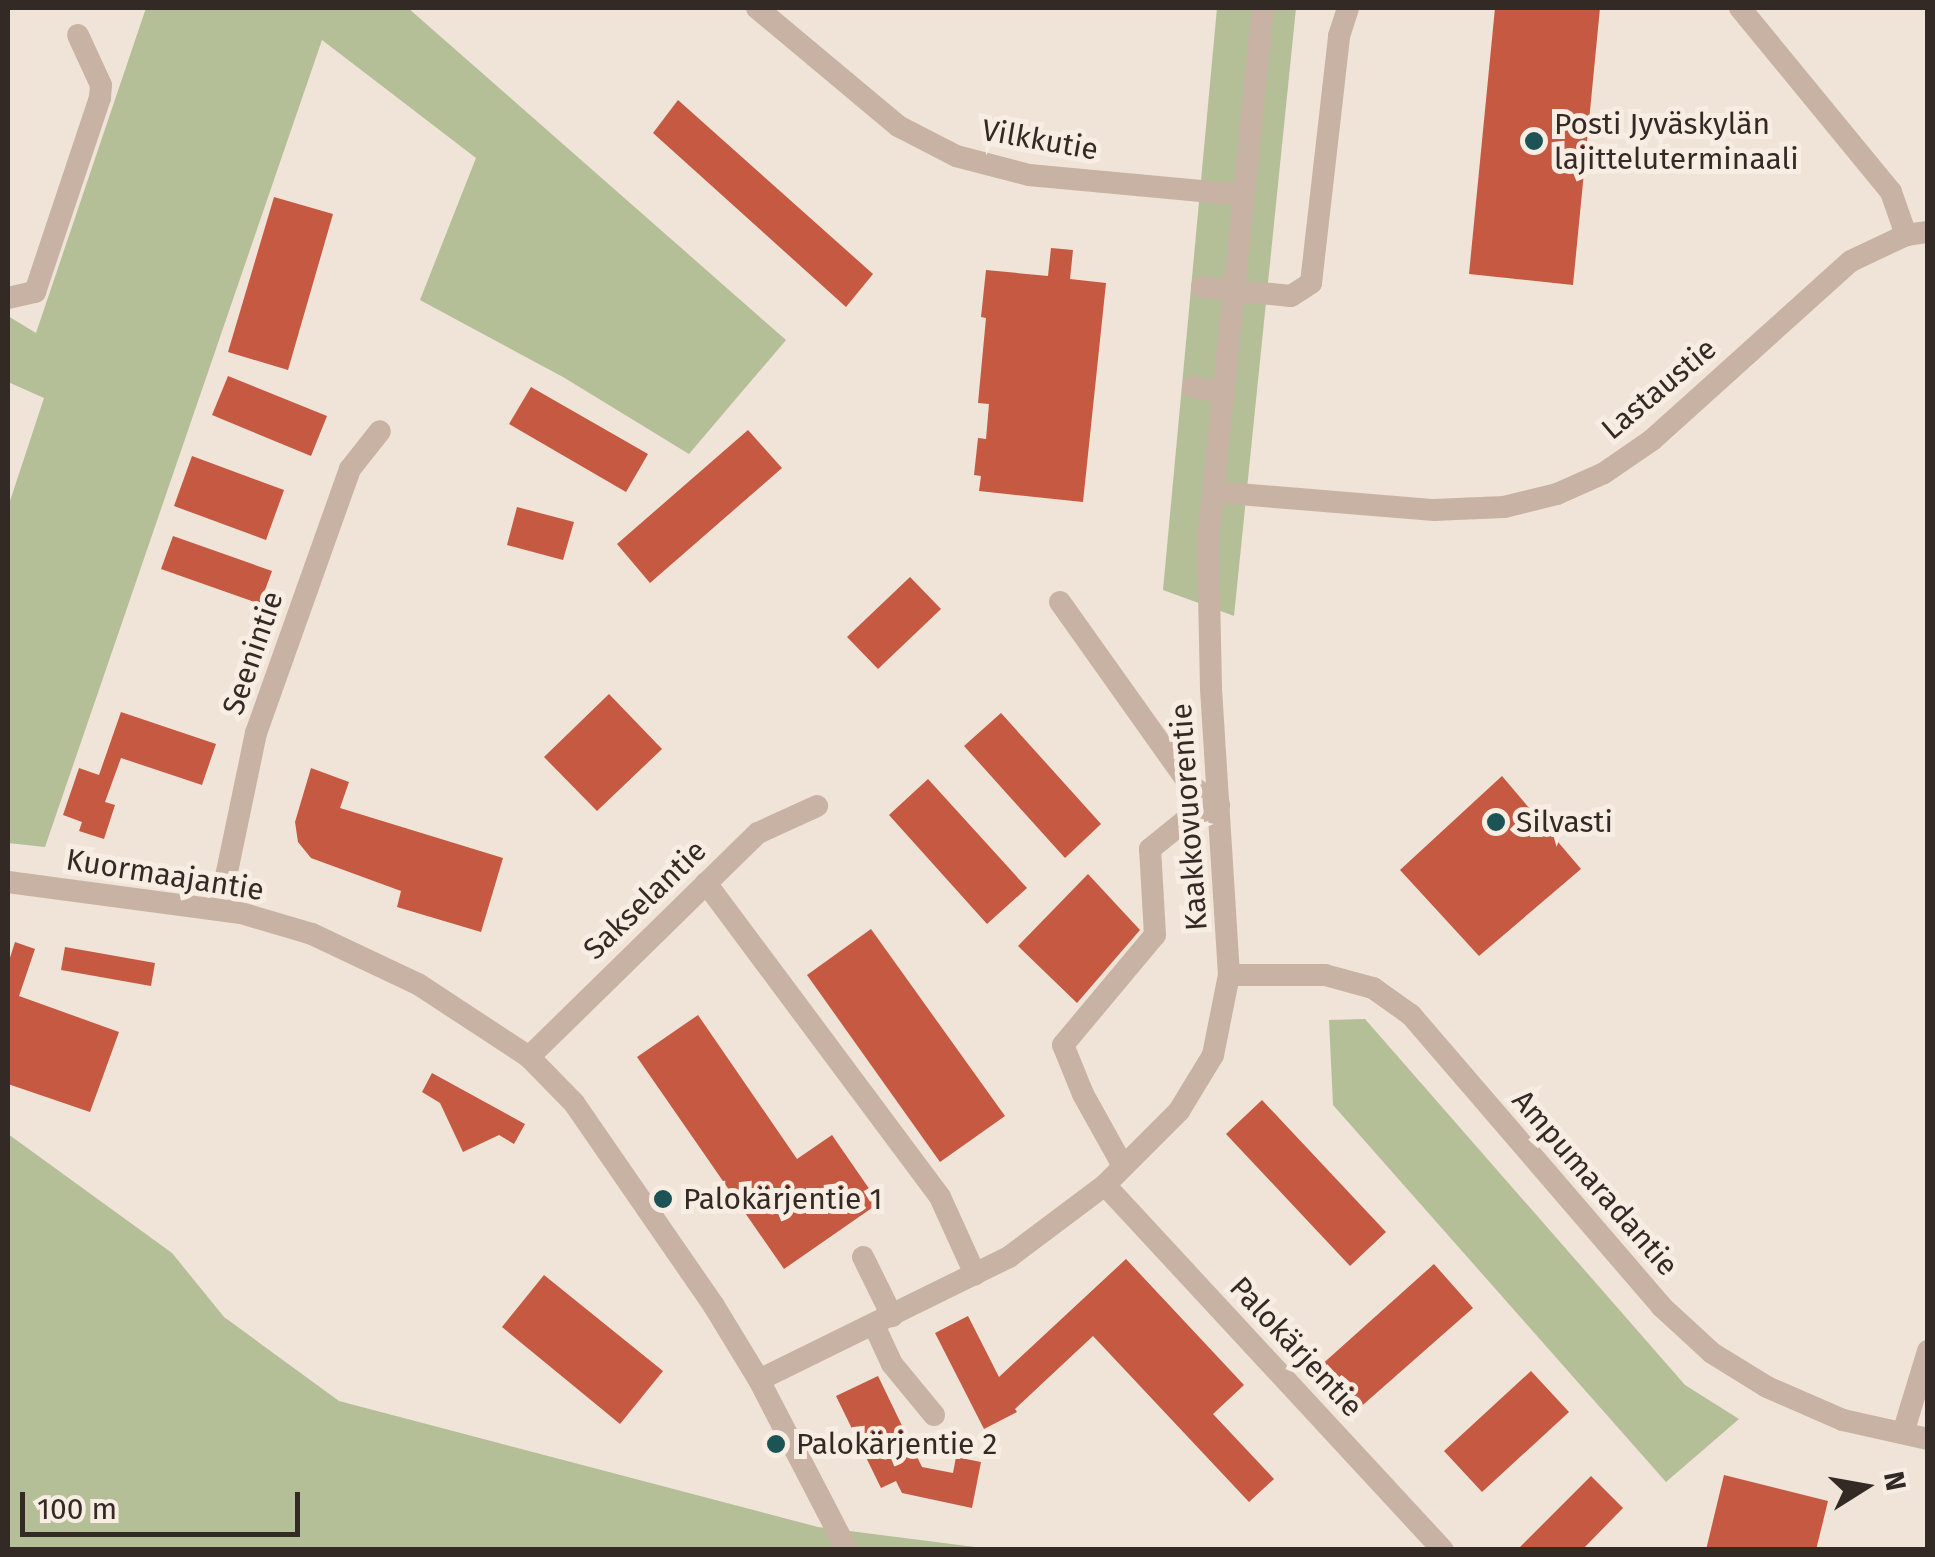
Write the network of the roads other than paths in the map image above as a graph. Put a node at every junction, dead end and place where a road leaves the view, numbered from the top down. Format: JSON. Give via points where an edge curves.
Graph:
{"nodes":[{"id":1,"x":756,"y":8,"type":"edge"},
{"id":2,"x":1263,"y":8,"type":"edge"},
{"id":3,"x":1348,"y":8,"type":"edge"},
{"id":4,"x":1740,"y":8,"type":"edge"},
{"id":5,"x":78,"y":35,"type":"dead end"},
{"id":6,"x":1244,"y":195,"type":"junction"},
{"id":7,"x":1917,"y":233,"type":"edge"},
{"id":8,"x":1202,"y":286,"type":"dead end"},
{"id":9,"x":1233,"y":290,"type":"junction"},
{"id":10,"x":8,"y":298,"type":"edge"},
{"id":11,"x":1194,"y":387,"type":"dead end"},
{"id":12,"x":1223,"y":392,"type":"junction"},
{"id":13,"x":380,"y":431,"type":"dead end"},
{"id":14,"x":1214,"y":492,"type":"junction"},
{"id":15,"x":1060,"y":602,"type":"dead end"},
{"id":16,"x":1218,"y":805,"type":"junction"},
{"id":17,"x":816,"y":806,"type":"dead end"},
{"id":18,"x":8,"y":882,"type":"edge"},
{"id":19,"x":706,"y":883,"type":"junction"},
{"id":20,"x":220,"y":910,"type":"junction"},
{"id":21,"x":1229,"y":975,"type":"junction"},
{"id":22,"x":529,"y":1057,"type":"junction"},
{"id":23,"x":1124,"y":1166,"type":"junction"},
{"id":24,"x":1105,"y":1185,"type":"junction"},
{"id":25,"x":863,"y":1258,"type":"dead end"},
{"id":26,"x":975,"y":1274,"type":"junction"},
{"id":27,"x":883,"y":1320,"type":"junction"},
{"id":28,"x":1928,"y":1351,"type":"edge"},
{"id":29,"x":759,"y":1380,"type":"junction"},
{"id":30,"x":934,"y":1415,"type":"dead end"},
{"id":31,"x":1903,"y":1433,"type":"junction"},
{"id":32,"x":1928,"y":1439,"type":"edge"},
{"id":33,"x":847,"y":1550,"type":"edge"},
{"id":34,"x":1443,"y":1550,"type":"edge"}],
"edges":[{"from":1,"to":6,"type":"street","name":"Vilkkutie","via":[[898,126],[956,156],[1029,175]]},
{"from":2,"to":6,"type":"street","name":"Kaakkovuorentie"},
{"from":3,"to":9,"type":"street","via":[[1338,36],[1311,283],[1291,296]]},
{"from":4,"to":7,"type":"street"},
{"from":5,"to":10,"type":"street","via":[[101,85],[100,98],[35,292]]},
{"from":6,"to":9,"type":"street","name":"Kaakkovuorentie"},
{"from":7,"to":14,"type":"street","name":"Lastaustie","via":[[1851,261],[1652,440],[1556,494],[1504,507],[1434,510]]},
{"from":8,"to":9,"type":"street"},
{"from":9,"to":12,"type":"street","name":"Kaakkovuorentie"},
{"from":11,"to":12,"type":"street"},
{"from":12,"to":14,"type":"street","name":"Kaakkovuorentie"},
{"from":13,"to":20,"type":"street","name":"Seenintie","via":[[350,469],[256,733]]},
{"from":14,"to":16,"type":"street","name":"Kaakkovuorentie","via":[[1207,589]]},
{"from":15,"to":16,"type":"street","via":[[1190,785]]},
{"from":16,"to":21,"type":"street","name":"Kaakkovuorentie"},
{"from":16,"to":23,"type":"street","via":[[1192,815],[1150,849],[1155,935],[1063,1046]]},
{"from":17,"to":19,"type":"street","name":"Sakselantie","via":[[758,833]]},
{"from":18,"to":20,"type":"street","name":"Kuormaajantie"},
{"from":19,"to":22,"type":"street","name":"Sakselantie"},
{"from":19,"to":26,"type":"street","via":[[940,1198]]},
{"from":20,"to":22,"type":"street","name":"Kuormaajantie","via":[[350,950],[465,1012]]},
{"from":21,"to":23,"type":"street","name":"Kaakkovuorentie","via":[[1212,1055],[1178,1111]]},
{"from":21,"to":31,"type":"street","name":"Ampumaradantie","via":[[1324,975],[1373,988],[1411,1015],[1662,1307],[1712,1352],[1843,1420]]},
{"from":22,"to":29,"type":"street","name":"Kuormaajantie","via":[[574,1103],[630,1180]]},
{"from":23,"to":24,"type":"street","name":"Kaakkovuorentie"},
{"from":24,"to":26,"type":"street","name":"Kaakkovuorentie","via":[[1009,1257]]},
{"from":24,"to":34,"type":"street","name":"Palokärjentie"},
{"from":25,"to":27,"type":"street"},
{"from":26,"to":27,"type":"street","name":"Kaakkovuorentie"},
{"from":27,"to":29,"type":"street","name":"Kaakkovuorentie"},
{"from":27,"to":30,"type":"street","via":[[892,1364]]},
{"from":28,"to":31,"type":"street"},
{"from":29,"to":33,"type":"street","name":"Kuormaajantie"},
{"from":31,"to":32,"type":"street","name":"Ampumaradantie"}]}
